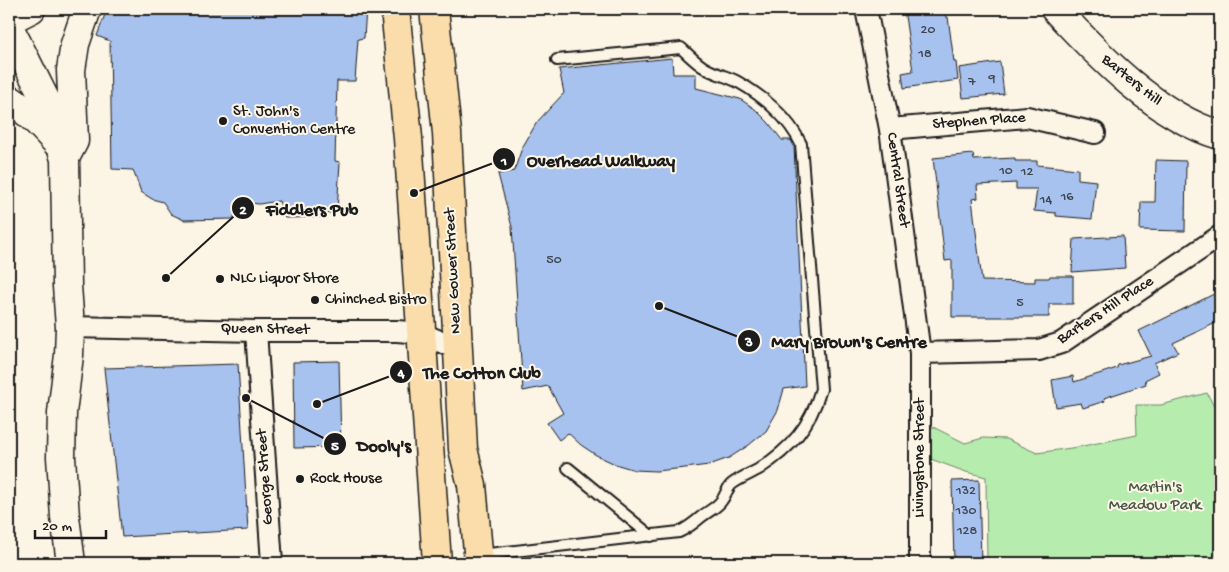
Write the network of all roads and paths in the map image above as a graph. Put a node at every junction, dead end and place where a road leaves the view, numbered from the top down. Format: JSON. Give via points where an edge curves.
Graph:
{"nodes":[{"id":1,"x":31,"y":9,"type":"edge"},
{"id":2,"x":87,"y":9,"type":"edge"},
{"id":3,"x":395,"y":9,"type":"edge"},
{"id":4,"x":434,"y":9,"type":"edge"},
{"id":5,"x":866,"y":9,"type":"edge"},
{"id":6,"x":1055,"y":9,"type":"edge"},
{"id":7,"x":9,"y":20,"type":"edge"},
{"id":8,"x":9,"y":27,"type":"edge"},
{"id":9,"x":557,"y":60,"type":"dead end"},
{"id":10,"x":9,"y":99,"type":"edge"},
{"id":11,"x":890,"y":129,"type":"junction"},
{"id":12,"x":1095,"y":133,"type":"dead end"},
{"id":13,"x":1220,"y":136,"type":"edge"},
{"id":14,"x":63,"y":154,"type":"junction"},
{"id":15,"x":1220,"y":236,"type":"edge"},
{"id":16,"x":70,"y":327,"type":"junction"},
{"id":17,"x":256,"y":331,"type":"junction"},
{"id":18,"x":421,"y":333,"type":"junction"},
{"id":19,"x":457,"y":349,"type":"junction"},
{"id":20,"x":920,"y":353,"type":"junction"},
{"id":21,"x":568,"y":468,"type":"dead end"},
{"id":22,"x":651,"y":536,"type":"junction"},
{"id":23,"x":479,"y":559,"type":"edge"},
{"id":24,"x":71,"y":563,"type":"edge"},
{"id":25,"x":272,"y":563,"type":"edge"},
{"id":26,"x":436,"y":563,"type":"edge"},
{"id":27,"x":920,"y":563,"type":"edge"}],
"edges":[{"from":1,"to":7,"type":"street"},
{"from":2,"to":14,"type":"street","via":[[75,44],[71,70],[74,141]]},
{"from":3,"to":18,"type":"main road","via":[[408,138]]},
{"from":4,"to":19,"type":"main road","name":"New Gower Street","via":[[447,133]]},
{"from":5,"to":11,"type":"street","name":"Central Street"},
{"from":6,"to":13,"type":"street","name":"Barters Hill","via":[[1092,49],[1159,105]]},
{"from":8,"to":14,"type":"street","via":[[48,105]]},
{"from":9,"to":22,"type":"lane","via":[[681,48],[706,69],[739,83],[772,108],[795,130],[801,144],[821,389],[816,408],[787,448],[731,484],[723,500],[692,526],[680,532]]},
{"from":10,"to":14,"type":"street","via":[[41,124]]},
{"from":11,"to":12,"type":"street","name":"Stephen Place","via":[[1027,117]]},
{"from":11,"to":20,"type":"street","name":"Central Street"},
{"from":14,"to":16,"type":"street"},
{"from":15,"to":20,"type":"street","name":"Barters Hill Place","via":[[1061,343],[1039,350]]},
{"from":16,"to":17,"type":"street","name":"Queen Street"},
{"from":16,"to":24,"type":"street","via":[[61,457]]},
{"from":17,"to":18,"type":"street","name":"Queen Street"},
{"from":17,"to":25,"type":"street","name":"George Street"},
{"from":18,"to":19,"type":"street","name":"Queen Street"},
{"from":18,"to":26,"type":"main road"},
{"from":19,"to":23,"type":"main road","name":"New Gower Street","via":[[463,449],[472,485]]},
{"from":20,"to":27,"type":"street","name":"Livingstone Street"},
{"from":21,"to":22,"type":"lane"},
{"from":22,"to":23,"type":"lane"}]}
